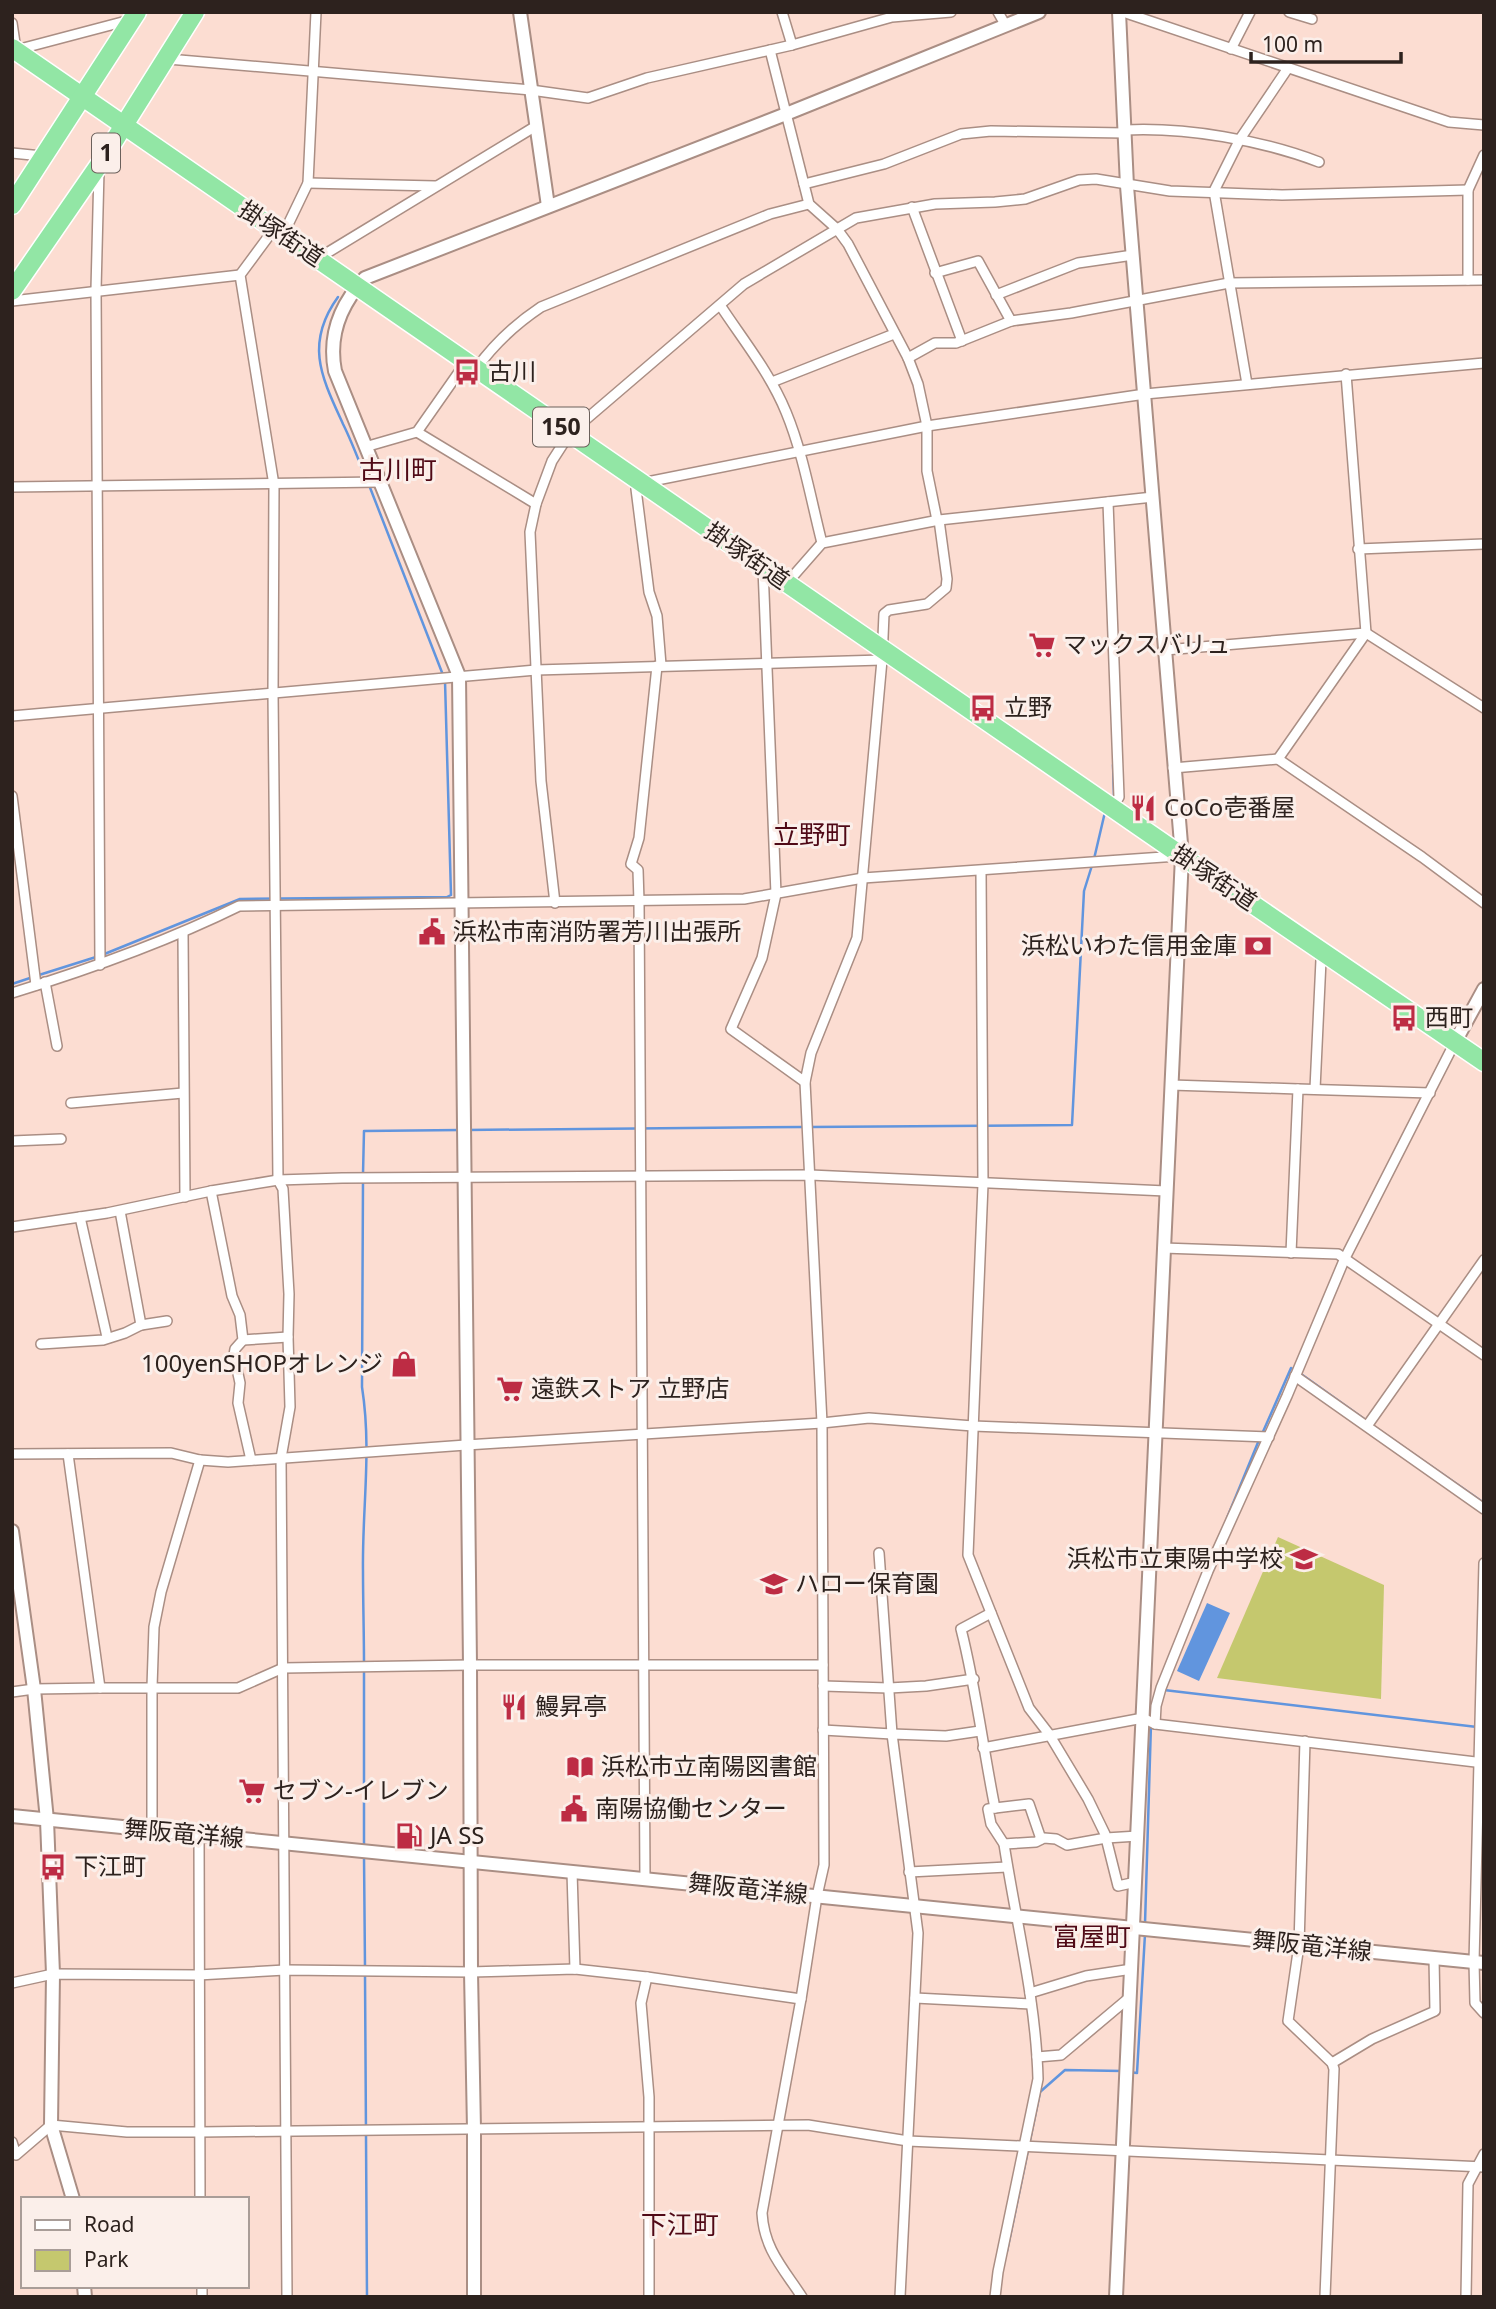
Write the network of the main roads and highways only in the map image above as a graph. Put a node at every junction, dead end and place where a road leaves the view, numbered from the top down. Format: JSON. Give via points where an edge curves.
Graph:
{"nodes":[{"id":1,"x":195,"y":12,"type":"edge"},
{"id":2,"x":134,"y":16,"type":"edge"},
{"id":3,"x":14,"y":49,"type":"edge"},
{"id":4,"x":81,"y":97,"type":"junction"},
{"id":5,"x":123,"y":126,"type":"junction"},
{"id":6,"x":12,"y":205,"type":"edge"},
{"id":7,"x":12,"y":290,"type":"edge"},
{"id":8,"x":1484,"y":1062,"type":"edge"}],
"edges":[{"from":1,"to":5,"type":"highway","number":"1"},
{"from":2,"to":4,"type":"highway","number":"1"},
{"from":3,"to":4,"type":"highway","name":"掛塚街道","number":"150"},
{"from":4,"to":5,"type":"highway","name":"掛塚街道","number":"150"},
{"from":4,"to":6,"type":"highway","number":"1"},
{"from":5,"to":7,"type":"highway","number":"1"},
{"from":5,"to":8,"type":"highway","name":"掛塚街道","number":"150","via":[[787,583],[882,655]]}]}
